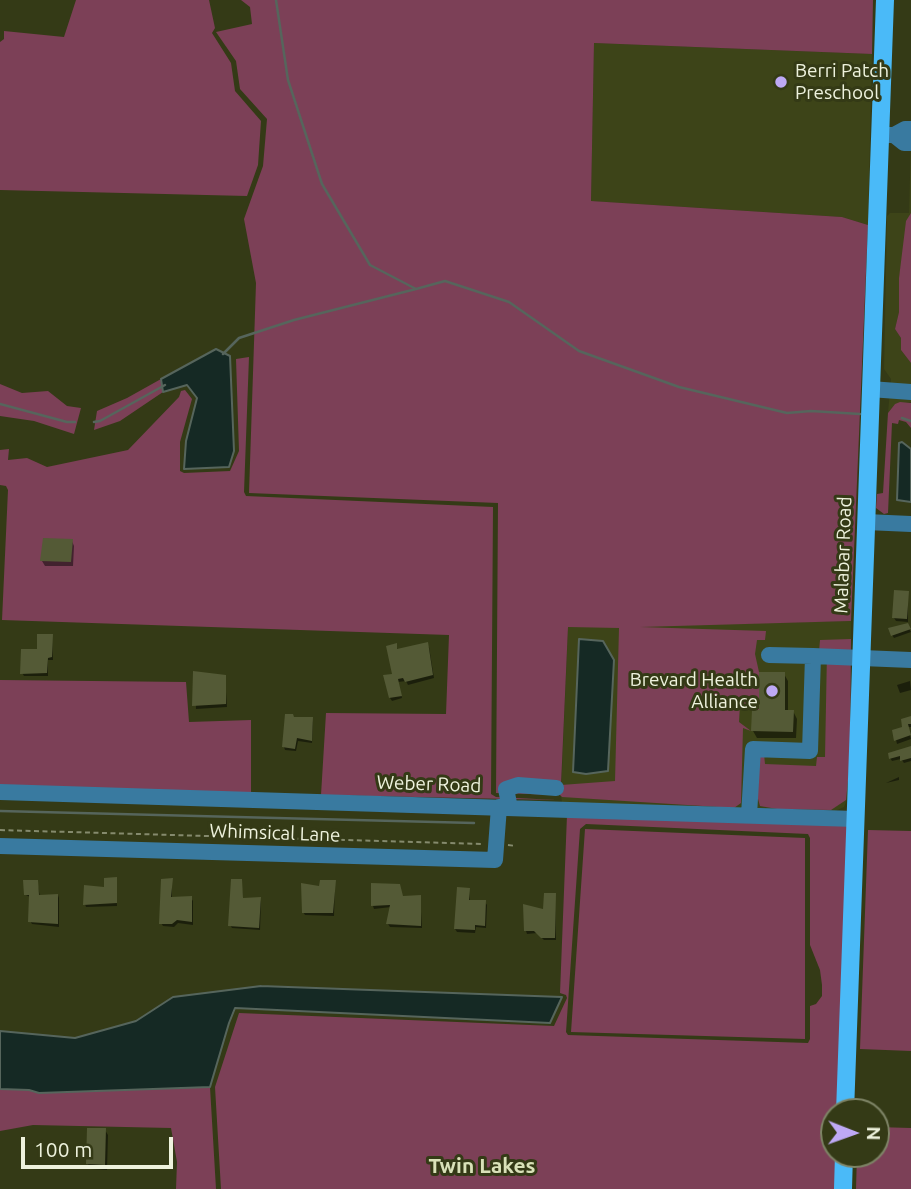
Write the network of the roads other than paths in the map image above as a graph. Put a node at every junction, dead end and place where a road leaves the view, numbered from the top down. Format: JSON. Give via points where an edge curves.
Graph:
{"nodes":[{"id":1,"x":886,"y":0,"type":"edge"},
{"id":2,"x":911,"y":129,"type":"edge"},
{"id":3,"x":887,"y":135,"type":"junction"},
{"id":4,"x":911,"y":143,"type":"edge"},
{"id":5,"x":870,"y":389,"type":"junction"},
{"id":6,"x":911,"y":392,"type":"edge"},
{"id":7,"x":866,"y":522,"type":"junction"},
{"id":8,"x":911,"y":524,"type":"edge"},
{"id":9,"x":769,"y":655,"type":"dead end"},
{"id":10,"x":813,"y":656,"type":"junction"},
{"id":11,"x":860,"y":659,"type":"junction"},
{"id":12,"x":911,"y":660,"type":"edge"},
{"id":13,"x":556,"y":788,"type":"dead end"},
{"id":14,"x":0,"y":792,"type":"edge"},
{"id":15,"x":504,"y":807,"type":"junction"},
{"id":16,"x":749,"y":815,"type":"junction"},
{"id":17,"x":856,"y":819,"type":"junction"},
{"id":18,"x":0,"y":846,"type":"edge"},
{"id":19,"x":846,"y":1098,"type":"edge"},
{"id":20,"x":844,"y":1168,"type":"edge"},
{"id":21,"x":843,"y":1189,"type":"edge"}],
"edges":[{"from":1,"to":3,"type":"main road","name":"Malabar Road"},
{"from":2,"to":3,"type":"street"},
{"from":3,"to":4,"type":"street"},
{"from":3,"to":5,"type":"main road","name":"Malabar Road"},
{"from":5,"to":6,"type":"street"},
{"from":5,"to":7,"type":"main road","name":"Malabar Road"},
{"from":7,"to":8,"type":"street"},
{"from":7,"to":11,"type":"main road","name":"Malabar Road"},
{"from":9,"to":10,"type":"street"},
{"from":10,"to":11,"type":"street"},
{"from":10,"to":16,"type":"street","via":[[810,751],[753,749]]},
{"from":11,"to":12,"type":"street"},
{"from":11,"to":17,"type":"main road","name":"Malabar Road"},
{"from":13,"to":15,"type":"street","via":[[518,785],[506,789]]},
{"from":14,"to":15,"type":"street","name":"Weber Road"},
{"from":15,"to":16,"type":"street","name":"Weber Road"},
{"from":15,"to":18,"type":"street","name":"Whimsical Lane","via":[[495,860],[483,861]]},
{"from":16,"to":17,"type":"street","name":"Weber Road"},
{"from":17,"to":19,"type":"main road","name":"Malabar Road"},
{"from":20,"to":21,"type":"main road"}]}
